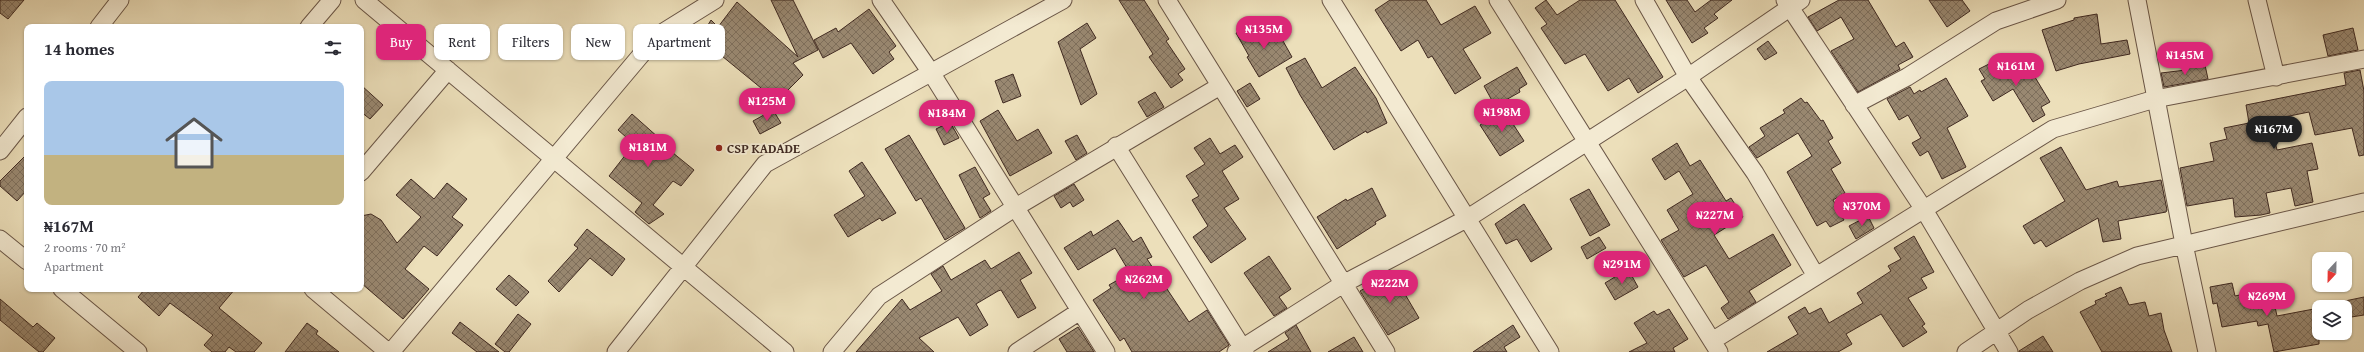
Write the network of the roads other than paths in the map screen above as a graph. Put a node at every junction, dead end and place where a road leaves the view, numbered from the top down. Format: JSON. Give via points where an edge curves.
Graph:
{"nodes":[{"id":1,"x":120,"y":0,"type":"edge"},
{"id":2,"x":332,"y":0,"type":"edge"},
{"id":3,"x":364,"y":0,"type":"edge"},
{"id":4,"x":881,"y":0,"type":"edge"},
{"id":5,"x":1063,"y":0,"type":"edge"},
{"id":6,"x":1167,"y":0,"type":"edge"},
{"id":7,"x":1331,"y":0,"type":"edge"},
{"id":8,"x":1498,"y":0,"type":"edge"},
{"id":9,"x":1644,"y":0,"type":"edge"},
{"id":10,"x":2057,"y":0,"type":"edge"},
{"id":11,"x":2137,"y":0,"type":"edge"},
{"id":12,"x":2257,"y":0,"type":"edge"},
{"id":13,"x":713,"y":1,"type":"edge"},
{"id":14,"x":1792,"y":2,"type":"edge"},
{"id":15,"x":101,"y":24,"type":"edge"},
{"id":16,"x":312,"y":24,"type":"edge"},
{"id":17,"x":2364,"y":60,"type":"edge"},
{"id":18,"x":448,"y":70,"type":"junction"},
{"id":19,"x":932,"y":74,"type":"junction"},
{"id":20,"x":2276,"y":76,"type":"junction"},
{"id":21,"x":1688,"y":77,"type":"junction"},
{"id":22,"x":1220,"y":86,"type":"junction"},
{"id":23,"x":2155,"y":99,"type":"junction"},
{"id":24,"x":1854,"y":105,"type":"junction"},
{"id":25,"x":24,"y":121,"type":"edge"},
{"id":26,"x":1587,"y":142,"type":"junction"},
{"id":27,"x":1116,"y":146,"type":"junction"},
{"id":28,"x":0,"y":150,"type":"edge"},
{"id":29,"x":553,"y":158,"type":"junction"},
{"id":30,"x":364,"y":168,"type":"edge"},
{"id":31,"x":2364,"y":202,"type":"edge"},
{"id":32,"x":1016,"y":206,"type":"junction"},
{"id":33,"x":1923,"y":208,"type":"junction"},
{"id":34,"x":1468,"y":218,"type":"junction"},
{"id":35,"x":0,"y":239,"type":"edge"},
{"id":36,"x":2184,"y":244,"type":"junction"},
{"id":37,"x":24,"y":259,"type":"edge"},
{"id":38,"x":683,"y":267,"type":"junction"},
{"id":39,"x":1816,"y":276,"type":"junction"},
{"id":40,"x":1343,"y":284,"type":"junction"},
{"id":41,"x":317,"y":292,"type":"edge"},
{"id":42,"x":81,"y":295,"type":"edge"},
{"id":43,"x":1080,"y":311,"type":"junction"},
{"id":44,"x":1998,"y":332,"type":"junction"},
{"id":45,"x":1715,"y":346,"type":"edge"},
{"id":46,"x":134,"y":351,"type":"edge"},
{"id":47,"x":1241,"y":351,"type":"edge"},
{"id":48,"x":389,"y":352,"type":"edge"},
{"id":49,"x":616,"y":352,"type":"edge"},
{"id":50,"x":785,"y":352,"type":"edge"},
{"id":51,"x":832,"y":352,"type":"edge"},
{"id":52,"x":1016,"y":352,"type":"edge"},
{"id":53,"x":1106,"y":352,"type":"edge"},
{"id":54,"x":1386,"y":352,"type":"edge"},
{"id":55,"x":1550,"y":352,"type":"edge"},
{"id":56,"x":1966,"y":352,"type":"edge"},
{"id":57,"x":2009,"y":352,"type":"edge"},
{"id":58,"x":2207,"y":352,"type":"edge"}],
"edges":[{"from":1,"to":15,"type":"street"},
{"from":2,"to":16,"type":"street"},
{"from":3,"to":18,"type":"street"},
{"from":4,"to":19,"type":"street"},
{"from":5,"to":19,"type":"street"},
{"from":6,"to":22,"type":"street"},
{"from":7,"to":34,"type":"street"},
{"from":8,"to":26,"type":"street"},
{"from":9,"to":21,"type":"street"},
{"from":10,"to":24,"type":"street","via":[[1996,20],[1907,77]]},
{"from":11,"to":23,"type":"street"},
{"from":12,"to":20,"type":"street"},
{"from":13,"to":29,"type":"street","via":[[657,36]]},
{"from":14,"to":21,"type":"street"},
{"from":14,"to":24,"type":"street"},
{"from":17,"to":20,"type":"street"},
{"from":18,"to":29,"type":"street"},
{"from":18,"to":30,"type":"street"},
{"from":19,"to":32,"type":"street"},
{"from":19,"to":38,"type":"street","via":[[765,164]]},
{"from":20,"to":23,"type":"street"},
{"from":21,"to":26,"type":"street"},
{"from":21,"to":39,"type":"street","via":[[1755,173]]},
{"from":22,"to":27,"type":"street"},
{"from":22,"to":40,"type":"street"},
{"from":23,"to":33,"type":"street","via":[[2053,129]]},
{"from":23,"to":36,"type":"street"},
{"from":24,"to":33,"type":"street"},
{"from":25,"to":28,"type":"street"},
{"from":26,"to":34,"type":"street"},
{"from":26,"to":45,"type":"street"},
{"from":27,"to":32,"type":"street"},
{"from":27,"to":47,"type":"street"},
{"from":29,"to":38,"type":"street"},
{"from":29,"to":48,"type":"street"},
{"from":31,"to":36,"type":"street"},
{"from":32,"to":43,"type":"street"},
{"from":32,"to":51,"type":"street","via":[[879,296]]},
{"from":33,"to":39,"type":"street"},
{"from":33,"to":44,"type":"street"},
{"from":34,"to":40,"type":"street"},
{"from":34,"to":55,"type":"street"},
{"from":35,"to":37,"type":"street"},
{"from":36,"to":44,"type":"street","via":[[2137,256],[2080,281],[2028,310]]},
{"from":36,"to":58,"type":"street"},
{"from":38,"to":49,"type":"street"},
{"from":38,"to":50,"type":"street"},
{"from":39,"to":45,"type":"street"},
{"from":40,"to":47,"type":"street"},
{"from":40,"to":54,"type":"street"},
{"from":41,"to":48,"type":"street"},
{"from":42,"to":46,"type":"street"},
{"from":43,"to":52,"type":"street"},
{"from":43,"to":53,"type":"street"},
{"from":44,"to":56,"type":"street"},
{"from":44,"to":57,"type":"street"}]}
